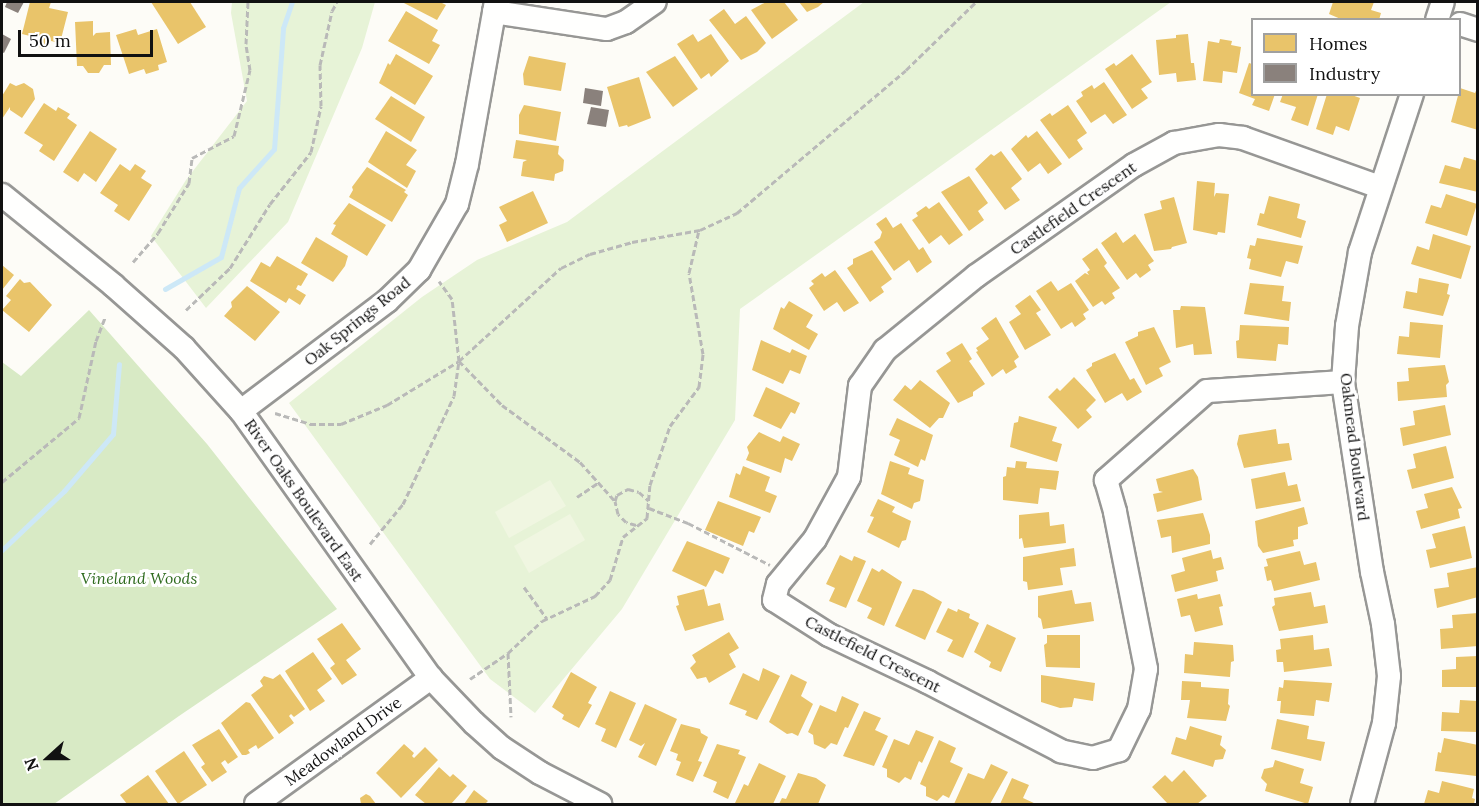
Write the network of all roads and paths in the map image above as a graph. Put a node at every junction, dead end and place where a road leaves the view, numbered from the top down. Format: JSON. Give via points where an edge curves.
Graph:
{"nodes":[{"id":1,"x":248,"y":2,"type":"edge"},
{"id":2,"x":337,"y":2,"type":"edge"},
{"id":3,"x":655,"y":2,"type":"edge"},
{"id":4,"x":975,"y":2,"type":"edge"},
{"id":5,"x":495,"y":7,"type":"edge"},
{"id":6,"x":1461,"y":23,"type":"edge"},
{"id":7,"x":1478,"y":30,"type":"edge"},
{"id":8,"x":1411,"y":96,"type":"edge"},
{"id":9,"x":1380,"y":187,"type":"junction"},
{"id":10,"x":2,"y":195,"type":"edge"},
{"id":11,"x":700,"y":230,"type":"junction"},
{"id":12,"x":132,"y":262,"type":"dead end"},
{"id":13,"x":439,"y":281,"type":"dead end"},
{"id":14,"x":186,"y":310,"type":"dead end"},
{"id":15,"x":105,"y":318,"type":"dead end"},
{"id":16,"x":459,"y":362,"type":"junction"},
{"id":17,"x":1343,"y":382,"type":"junction"},
{"id":18,"x":241,"y":411,"type":"junction"},
{"id":19,"x":275,"y":413,"type":"dead end"},
{"id":20,"x":2,"y":482,"type":"edge"},
{"id":21,"x":598,"y":483,"type":"junction"},
{"id":22,"x":577,"y":497,"type":"dead end"},
{"id":23,"x":615,"y":501,"type":"junction"},
{"id":24,"x":649,"y":501,"type":"junction"},
{"id":25,"x":650,"y":508,"type":"junction"},
{"id":26,"x":636,"y":525,"type":"junction"},
{"id":27,"x":370,"y":544,"type":"dead end"},
{"id":28,"x":786,"y":574,"type":"junction"},
{"id":29,"x":524,"y":587,"type":"dead end"},
{"id":30,"x":547,"y":619,"type":"junction"},
{"id":31,"x":508,"y":653,"type":"junction"},
{"id":32,"x":431,"y":678,"type":"junction"},
{"id":33,"x":470,"y":678,"type":"dead end"},
{"id":34,"x":512,"y":717,"type":"dead end"},
{"id":35,"x":256,"y":804,"type":"edge"},
{"id":36,"x":600,"y":804,"type":"edge"},
{"id":37,"x":1362,"y":804,"type":"edge"}],
"edges":[{"from":1,"to":12,"type":"path","via":[[246,44],[250,70],[234,135],[192,158],[189,183],[158,233]]},
{"from":2,"to":14,"type":"path","via":[[320,64],[321,106],[311,152],[270,204],[230,268]]},
{"from":3,"to":5,"type":"street","via":[[608,29]]},
{"from":4,"to":11,"type":"path","via":[[906,70],[781,177],[737,213]]},
{"from":5,"to":18,"type":"street","name":"Oak Springs Road","via":[[457,204],[419,270],[387,301]]},
{"from":6,"to":7,"type":"street"},
{"from":8,"to":9,"type":"street","name":"Oakmead Boulevard"},
{"from":9,"to":17,"type":"street","name":"Oakmead Boulevard","via":[[1360,252],[1347,326]]},
{"from":9,"to":28,"type":"street","name":"Castlefield Crescent","via":[[1243,138],[1219,135],[1174,143],[1134,165],[976,276],[885,350],[860,386],[849,477],[815,539]]},
{"from":10,"to":18,"type":"street","name":"River Oaks Boulevard East","via":[[184,348]]},
{"from":11,"to":16,"type":"path","via":[[632,242],[590,254],[561,268]]},
{"from":11,"to":24,"type":"path","via":[[689,273],[703,354],[699,387],[670,426],[650,485]]},
{"from":13,"to":16,"type":"path","via":[[452,299]]},
{"from":15,"to":20,"type":"path","via":[[79,418]]},
{"from":16,"to":19,"type":"path","via":[[387,405],[342,424],[310,424]]},
{"from":16,"to":21,"type":"path","via":[[502,405],[580,462]]},
{"from":16,"to":27,"type":"path","via":[[454,396],[403,504]]},
{"from":17,"to":28,"type":"street","name":"Castlefield Crescent","via":[[1208,391],[1106,480],[1146,669],[1139,709],[1119,750],[1093,758],[1061,751],[830,635],[774,600],[778,584]]},
{"from":17,"to":37,"type":"street","name":"Oakmead Boulevard","via":[[1389,676],[1384,723]]},
{"from":18,"to":32,"type":"street","name":"River Oaks Boulevard East"},
{"from":21,"to":22,"type":"path"},
{"from":21,"to":23,"type":"path"},
{"from":23,"to":24,"type":"path","via":[[617,495],[628,489]]},
{"from":23,"to":26,"type":"path","via":[[618,514]]},
{"from":24,"to":25,"type":"path"},
{"from":25,"to":26,"type":"path","via":[[647,519]]},
{"from":25,"to":28,"type":"path","via":[[688,523]]},
{"from":26,"to":30,"type":"path","via":[[623,537],[610,580],[595,596]]},
{"from":29,"to":30,"type":"path"},
{"from":30,"to":31,"type":"path"},
{"from":31,"to":33,"type":"path"},
{"from":31,"to":34,"type":"path"},
{"from":32,"to":35,"type":"street","name":"Meadowland Drive"},
{"from":32,"to":36,"type":"street","name":"River Oaks Boulevard East","via":[[502,747],[540,773]]}]}
